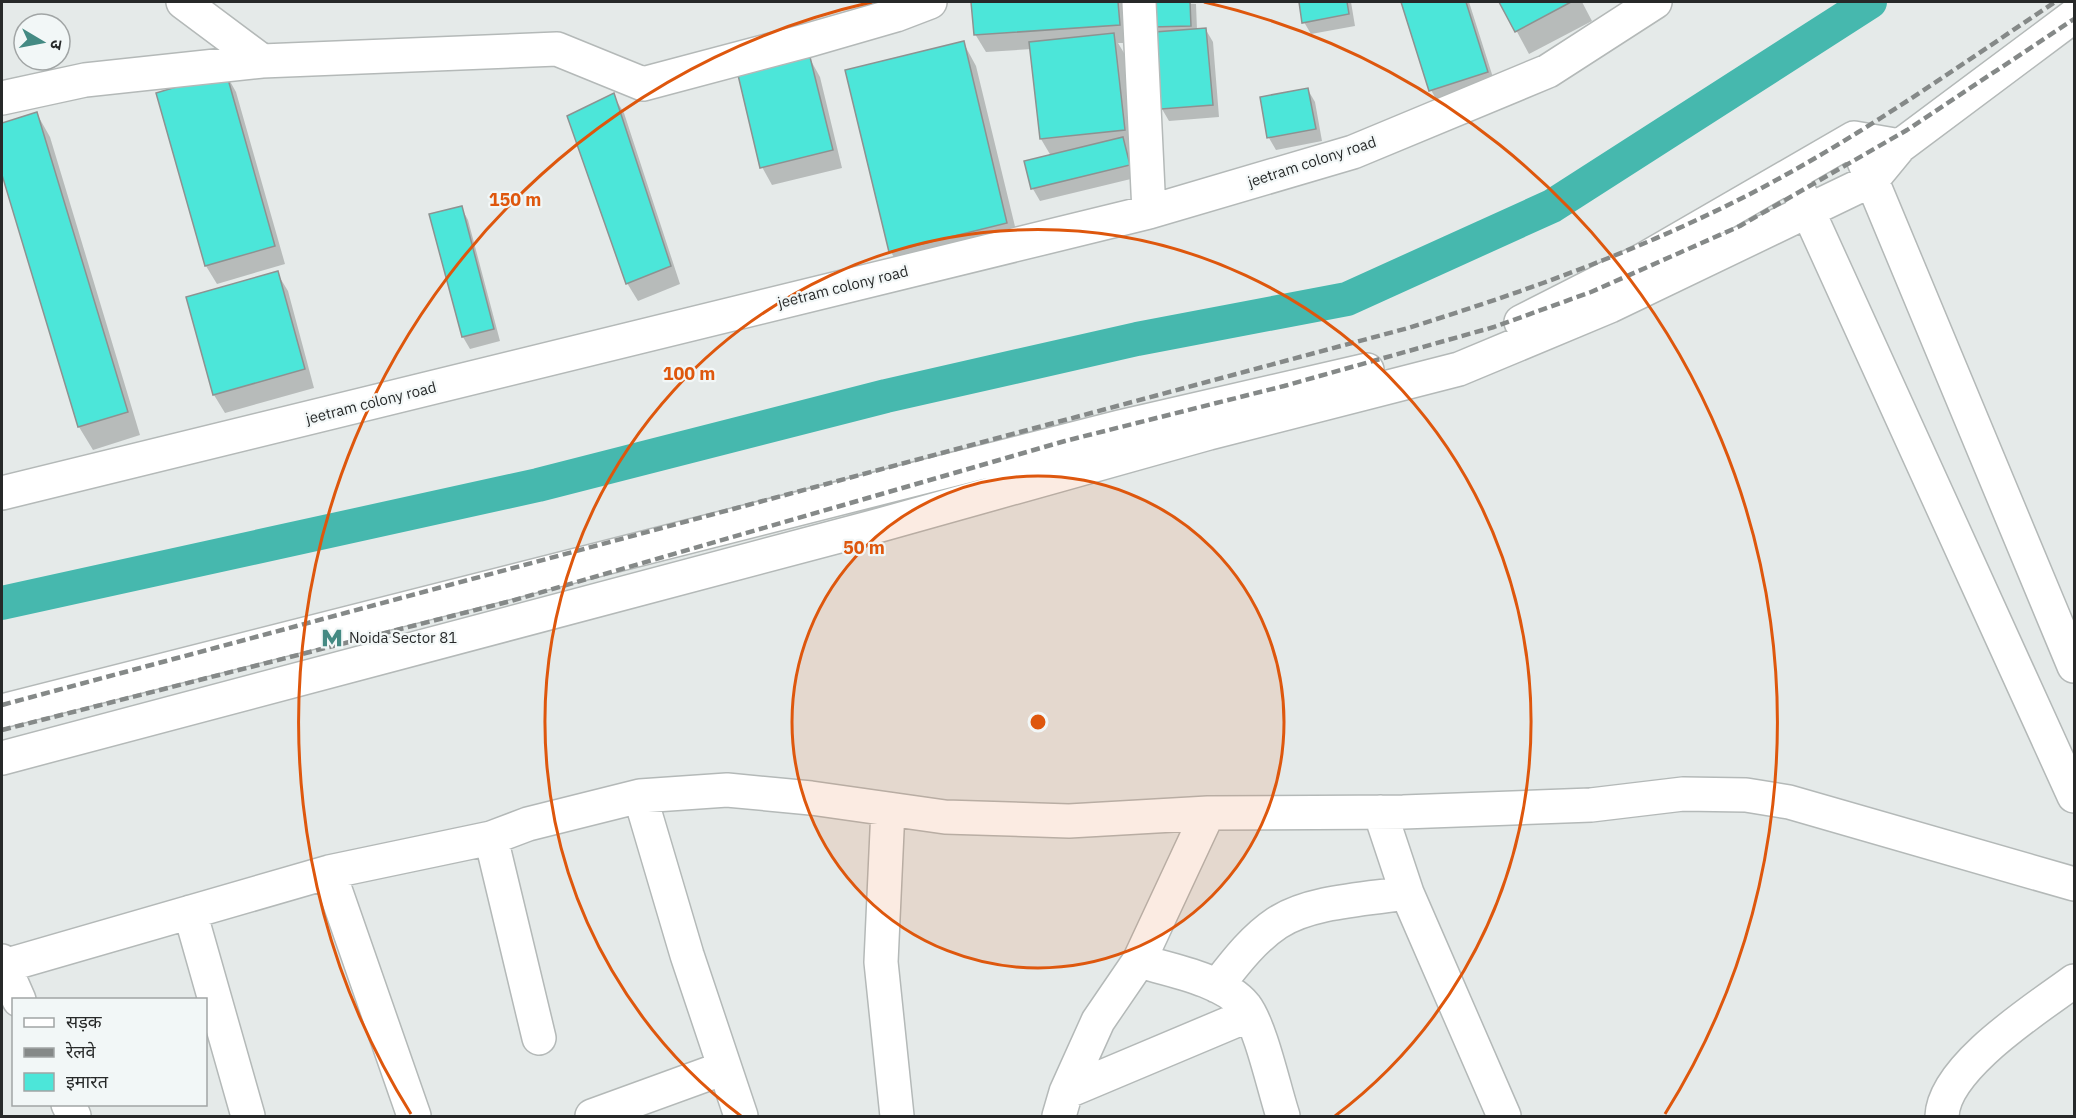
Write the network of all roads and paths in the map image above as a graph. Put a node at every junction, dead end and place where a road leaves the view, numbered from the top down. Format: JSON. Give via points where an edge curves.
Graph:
{"nodes":[{"id":1,"x":183,"y":2,"type":"edge"},
{"id":2,"x":930,"y":2,"type":"edge"},
{"id":3,"x":1139,"y":2,"type":"edge"},
{"id":4,"x":1655,"y":2,"type":"edge"},
{"id":5,"x":2074,"y":16,"type":"edge"},
{"id":6,"x":262,"y":61,"type":"junction"},
{"id":7,"x":2,"y":98,"type":"edge"},
{"id":8,"x":1854,"y":138,"type":"junction"},
{"id":9,"x":1900,"y":146,"type":"junction"},
{"id":10,"x":1791,"y":174,"type":"junction"},
{"id":11,"x":1872,"y":180,"type":"junction"},
{"id":12,"x":1808,"y":210,"type":"junction"},
{"id":13,"x":1149,"y":212,"type":"junction"},
{"id":14,"x":2,"y":493,"type":"edge"},
{"id":15,"x":2074,"y":666,"type":"edge"},
{"id":16,"x":2,"y":711,"type":"edge"},
{"id":17,"x":2,"y":758,"type":"edge"},
{"id":18,"x":640,"y":796,"type":"junction"},
{"id":19,"x":2074,"y":796,"type":"edge"},
{"id":20,"x":888,"y":809,"type":"junction"},
{"id":21,"x":1380,"y":812,"type":"junction"},
{"id":22,"x":1208,"y":813,"type":"junction"},
{"id":23,"x":491,"y":838,"type":"junction"},
{"id":24,"x":329,"y":872,"type":"junction"},
{"id":25,"x":2074,"y":884,"type":"edge"},
{"id":26,"x":1407,"y":893,"type":"junction"},
{"id":27,"x":190,"y":912,"type":"junction"},
{"id":28,"x":1139,"y":961,"type":"junction"},
{"id":29,"x":3,"y":964,"type":"edge"},
{"id":30,"x":2074,"y":981,"type":"edge"},
{"id":31,"x":1217,"y":986,"type":"junction"},
{"id":32,"x":19,"y":998,"type":"edge"},
{"id":33,"x":1249,"y":1015,"type":"junction"},
{"id":34,"x":539,"y":1038,"type":"dead end"},
{"id":35,"x":724,"y":1068,"type":"junction"},
{"id":36,"x":1062,"y":1104,"type":"edge"},
{"id":37,"x":248,"y":1116,"type":"edge"},
{"id":38,"x":414,"y":1116,"type":"edge"},
{"id":39,"x":592,"y":1116,"type":"edge"},
{"id":40,"x":741,"y":1116,"type":"edge"},
{"id":41,"x":897,"y":1116,"type":"edge"},
{"id":42,"x":1283,"y":1116,"type":"edge"},
{"id":43,"x":1504,"y":1116,"type":"edge"},
{"id":44,"x":1942,"y":1116,"type":"edge"}],
"edges":[{"from":1,"to":6,"type":"street"},
{"from":2,"to":6,"type":"street","via":[[809,40],[643,84],[557,49]]},
{"from":3,"to":13,"type":"street"},
{"from":4,"to":13,"type":"street","name":"jeetram colony road","via":[[1548,71],[1353,152]]},
{"from":5,"to":9,"type":"street"},
{"from":6,"to":7,"type":"street","via":[[85,80]]},
{"from":8,"to":9,"type":"street"},
{"from":8,"to":10,"type":"street"},
{"from":8,"to":11,"type":"street"},
{"from":9,"to":11,"type":"street"},
{"from":10,"to":12,"type":"street"},
{"from":10,"to":16,"type":"street","via":[[1643,260],[1478,344],[1120,427]]},
{"from":11,"to":12,"type":"street"},
{"from":11,"to":15,"type":"street"},
{"from":12,"to":17,"type":"street","via":[[1610,306],[1459,369]]},
{"from":12,"to":19,"type":"street"},
{"from":13,"to":14,"type":"street","name":"jeetram colony road"},
{"from":18,"to":20,"type":"street","via":[[727,790]]},
{"from":18,"to":23,"type":"street","via":[[528,824]]},
{"from":18,"to":35,"type":"street"},
{"from":20,"to":22,"type":"street","via":[[945,817],[1069,821]]},
{"from":20,"to":41,"type":"street","via":[[880,962]]},
{"from":21,"to":22,"type":"street"},
{"from":21,"to":25,"type":"street","via":[[1591,805],[1683,794],[1746,795],[1789,802]]},
{"from":21,"to":26,"type":"street"},
{"from":22,"to":28,"type":"street"},
{"from":23,"to":24,"type":"street"},
{"from":23,"to":34,"type":"street"},
{"from":24,"to":27,"type":"street"},
{"from":24,"to":38,"type":"street"},
{"from":26,"to":31,"type":"street","via":[[1312,908],[1278,922],[1247,948]]},
{"from":26,"to":43,"type":"street"},
{"from":27,"to":29,"type":"street"},
{"from":27,"to":37,"type":"street"},
{"from":28,"to":31,"type":"street"},
{"from":28,"to":36,"type":"street","via":[[1098,1021]]},
{"from":29,"to":32,"type":"street"},
{"from":30,"to":44,"type":"street","via":[[2006,1032],[1955,1079],[1942,1102]]},
{"from":31,"to":33,"type":"street","via":[[1245,1006]]},
{"from":33,"to":36,"type":"street"},
{"from":33,"to":42,"type":"street"},
{"from":35,"to":39,"type":"street"},
{"from":35,"to":40,"type":"street"}]}
